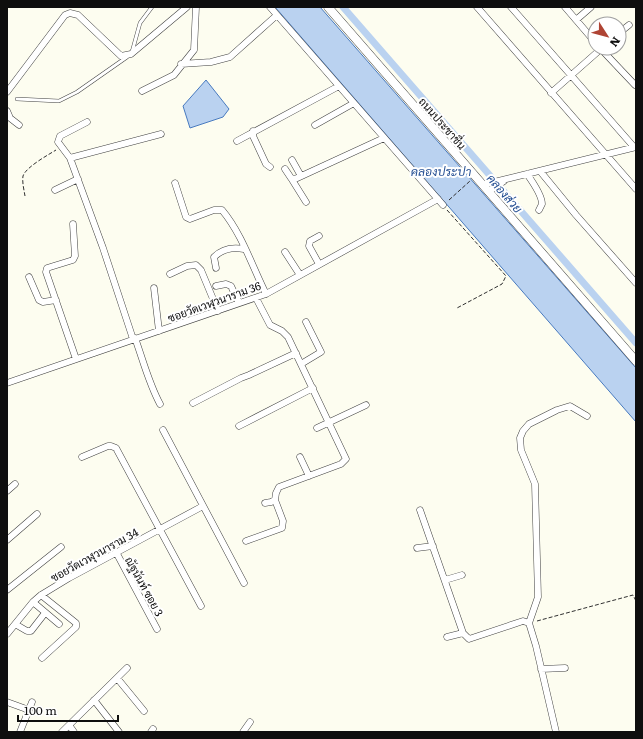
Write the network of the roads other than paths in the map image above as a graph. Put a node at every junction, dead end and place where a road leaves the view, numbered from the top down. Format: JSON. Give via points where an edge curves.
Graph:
{"nodes":[{"id":1,"x":152,"y":7,"type":"edge"},
{"id":2,"x":187,"y":7,"type":"edge"},
{"id":3,"x":196,"y":7,"type":"edge"},
{"id":4,"x":270,"y":7,"type":"edge"},
{"id":5,"x":328,"y":7,"type":"edge"},
{"id":6,"x":477,"y":7,"type":"edge"},
{"id":7,"x":511,"y":7,"type":"edge"},
{"id":8,"x":565,"y":7,"type":"edge"},
{"id":9,"x":592,"y":7,"type":"edge"},
{"id":10,"x":277,"y":15,"type":"junction"},
{"id":11,"x":576,"y":20,"type":"junction"},
{"id":12,"x":587,"y":33,"type":"edge"},
{"id":13,"x":131,"y":54,"type":"junction"},
{"id":14,"x":592,"y":56,"type":"edge"},
{"id":15,"x":608,"y":56,"type":"edge"},
{"id":16,"x":182,"y":64,"type":"junction"},
{"id":17,"x":571,"y":76,"type":"junction"},
{"id":18,"x":634,"y":85,"type":"dead end"},
{"id":19,"x":339,"y":86,"type":"junction"},
{"id":20,"x":142,"y":90,"type":"dead end"},
{"id":21,"x":7,"y":92,"type":"edge"},
{"id":22,"x":551,"y":93,"type":"junction"},
{"id":23,"x":17,"y":99,"type":"dead end"},
{"id":24,"x":354,"y":103,"type":"junction"},
{"id":25,"x":7,"y":111,"type":"edge"},
{"id":26,"x":87,"y":122,"type":"dead end"},
{"id":27,"x":19,"y":125,"type":"dead end"},
{"id":28,"x":315,"y":125,"type":"dead end"},
{"id":29,"x":253,"y":131,"type":"junction"},
{"id":30,"x":161,"y":134,"type":"dead end"},
{"id":31,"x":384,"y":138,"type":"junction"},
{"id":32,"x":237,"y":141,"type":"dead end"},
{"id":33,"x":635,"y":147,"type":"edge"},
{"id":34,"x":606,"y":154,"type":"junction"},
{"id":35,"x":70,"y":158,"type":"junction"},
{"id":36,"x":292,"y":160,"type":"dead end"},
{"id":37,"x":270,"y":167,"type":"dead end"},
{"id":38,"x":286,"y":169,"type":"dead end"},
{"id":39,"x":540,"y":171,"type":"junction"},
{"id":40,"x":528,"y":174,"type":"junction"},
{"id":41,"x":301,"y":176,"type":"junction"},
{"id":42,"x":291,"y":178,"type":"junction"},
{"id":43,"x":78,"y":179,"type":"junction"},
{"id":44,"x":507,"y":179,"type":"junction"},
{"id":45,"x":176,"y":183,"type":"dead end"},
{"id":46,"x":482,"y":185,"type":"junction"},
{"id":47,"x":636,"y":189,"type":"edge"},
{"id":48,"x":55,"y":190,"type":"dead end"},
{"id":49,"x":488,"y":192,"type":"junction"},
{"id":50,"x":438,"y":199,"type":"junction"},
{"id":51,"x":306,"y":202,"type":"dead end"},
{"id":52,"x":444,"y":205,"type":"road end"},
{"id":53,"x":539,"y":210,"type":"dead end"},
{"id":54,"x":73,"y":224,"type":"dead end"},
{"id":55,"x":319,"y":236,"type":"dead end"},
{"id":56,"x":244,"y":249,"type":"junction"},
{"id":57,"x":286,"y":252,"type":"dead end"},
{"id":58,"x":319,"y":264,"type":"junction"},
{"id":59,"x":216,"y":268,"type":"dead end"},
{"id":60,"x":170,"y":274,"type":"dead end"},
{"id":61,"x":300,"y":274,"type":"junction"},
{"id":62,"x":29,"y":277,"type":"dead end"},
{"id":63,"x":636,"y":283,"type":"edge"},
{"id":64,"x":216,"y":286,"type":"dead end"},
{"id":65,"x":154,"y":288,"type":"dead end"},
{"id":66,"x":266,"y":294,"type":"junction"},
{"id":67,"x":256,"y":298,"type":"junction"},
{"id":68,"x":56,"y":300,"type":"junction"},
{"id":69,"x":239,"y":303,"type":"junction"},
{"id":70,"x":218,"y":311,"type":"junction"},
{"id":71,"x":306,"y":322,"type":"dead end"},
{"id":72,"x":159,"y":331,"type":"junction"},
{"id":73,"x":134,"y":338,"type":"junction"},
{"id":74,"x":296,"y":353,"type":"junction"},
{"id":75,"x":76,"y":359,"type":"junction"},
{"id":76,"x":636,"y":361,"type":"edge"},
{"id":77,"x":302,"y":364,"type":"junction"},
{"id":78,"x":7,"y":383,"type":"edge"},
{"id":79,"x":313,"y":388,"type":"junction"},
{"id":80,"x":193,"y":403,"type":"dead end"},
{"id":81,"x":160,"y":404,"type":"dead end"},
{"id":82,"x":366,"y":405,"type":"dead end"},
{"id":83,"x":587,"y":416,"type":"dead end"},
{"id":84,"x":330,"y":422,"type":"junction"},
{"id":85,"x":239,"y":426,"type":"dead end"},
{"id":86,"x":317,"y":428,"type":"dead end"},
{"id":87,"x":163,"y":430,"type":"dead end"},
{"id":88,"x":82,"y":456,"type":"dead end"},
{"id":89,"x":300,"y":457,"type":"dead end"},
{"id":90,"x":309,"y":476,"type":"junction"},
{"id":91,"x":15,"y":484,"type":"dead end"},
{"id":92,"x":7,"y":491,"type":"edge"},
{"id":93,"x":275,"y":500,"type":"junction"},
{"id":94,"x":265,"y":502,"type":"dead end"},
{"id":95,"x":203,"y":506,"type":"junction"},
{"id":96,"x":420,"y":510,"type":"dead end"},
{"id":97,"x":37,"y":514,"type":"dead end"},
{"id":98,"x":160,"y":529,"type":"junction"},
{"id":99,"x":7,"y":540,"type":"edge"},
{"id":100,"x":246,"y":541,"type":"dead end"},
{"id":101,"x":433,"y":546,"type":"junction"},
{"id":102,"x":61,"y":547,"type":"dead end"},
{"id":103,"x":417,"y":548,"type":"dead end"},
{"id":104,"x":116,"y":552,"type":"junction"},
{"id":105,"x":244,"y":583,"type":"dead end"},
{"id":106,"x":7,"y":590,"type":"edge"},
{"id":107,"x":40,"y":595,"type":"junction"},
{"id":108,"x":32,"y":602,"type":"junction"},
{"id":109,"x":201,"y":606,"type":"dead end"},
{"id":110,"x":46,"y":613,"type":"junction"},
{"id":111,"x":529,"y":623,"type":"junction"},
{"id":112,"x":15,"y":624,"type":"junction"},
{"id":113,"x":59,"y":624,"type":"dead end"},
{"id":114,"x":158,"y":629,"type":"dead end"},
{"id":115,"x":7,"y":634,"type":"edge"},
{"id":116,"x":463,"y":634,"type":"junction"},
{"id":117,"x":446,"y":637,"type":"dead end"},
{"id":118,"x":42,"y":658,"type":"dead end"},
{"id":119,"x":127,"y":668,"type":"dead end"},
{"id":120,"x":565,"y":668,"type":"dead end"},
{"id":121,"x":541,"y":669,"type":"junction"},
{"id":122,"x":117,"y":678,"type":"junction"},
{"id":123,"x":94,"y":700,"type":"junction"},
{"id":124,"x":7,"y":702,"type":"edge"},
{"id":125,"x":32,"y":702,"type":"dead end"},
{"id":126,"x":29,"y":710,"type":"junction"},
{"id":127,"x":144,"y":711,"type":"dead end"},
{"id":128,"x":250,"y":722,"type":"dead end"},
{"id":129,"x":69,"y":725,"type":"junction"},
{"id":130,"x":20,"y":732,"type":"edge"},
{"id":131,"x":62,"y":732,"type":"edge"},
{"id":132,"x":74,"y":732,"type":"edge"},
{"id":133,"x":119,"y":732,"type":"edge"},
{"id":134,"x":243,"y":732,"type":"edge"},
{"id":135,"x":556,"y":732,"type":"edge"}],
"edges":[{"from":1,"to":13,"type":"lane","via":[[140,23]]},
{"from":2,"to":13,"type":"street"},
{"from":3,"to":16,"type":"street","via":[[194,50]]},
{"from":4,"to":10,"type":"street"},
{"from":5,"to":46,"type":"street","name":"ถนนประชาชื่น"},
{"from":6,"to":22,"type":"street"},
{"from":7,"to":17,"type":"street"},
{"from":8,"to":11,"type":"street"},
{"from":9,"to":11,"type":"street"},
{"from":10,"to":16,"type":"street","via":[[230,57],[211,62]]},
{"from":10,"to":19,"type":"street"},
{"from":11,"to":12,"type":"street"},
{"from":13,"to":21,"type":"street","via":[[121,56],[78,15],[70,13],[65,15]]},
{"from":13,"to":23,"type":"lane","via":[[77,92],[59,101]]},
{"from":14,"to":17,"type":"street"},
{"from":15,"to":18,"type":"street"},
{"from":16,"to":20,"type":"street","via":[[174,75]]},
{"from":17,"to":22,"type":"street"},
{"from":17,"to":33,"type":"street"},
{"from":19,"to":24,"type":"street"},
{"from":19,"to":29,"type":"street"},
{"from":22,"to":34,"type":"street"},
{"from":24,"to":28,"type":"street"},
{"from":24,"to":31,"type":"street"},
{"from":25,"to":27,"type":"street","via":[[10,118]]},
{"from":26,"to":35,"type":"street","via":[[60,136],[58,142]]},
{"from":29,"to":32,"type":"street"},
{"from":29,"to":37,"type":"street","via":[[266,164]]},
{"from":30,"to":35,"type":"street"},
{"from":31,"to":41,"type":"street"},
{"from":31,"to":50,"type":"street"},
{"from":33,"to":34,"type":"street"},
{"from":34,"to":39,"type":"street"},
{"from":34,"to":47,"type":"street"},
{"from":35,"to":43,"type":"street"},
{"from":36,"to":41,"type":"street"},
{"from":38,"to":42,"type":"street"},
{"from":39,"to":40,"type":"street"},
{"from":39,"to":63,"type":"street"},
{"from":40,"to":44,"type":"street"},
{"from":40,"to":53,"type":"street","via":[[539,194],[542,204]]},
{"from":41,"to":42,"type":"street"},
{"from":42,"to":51,"type":"street"},
{"from":43,"to":48,"type":"street"},
{"from":43,"to":73,"type":"street"},
{"from":44,"to":46,"type":"street"},
{"from":44,"to":49,"type":"street"},
{"from":45,"to":56,"type":"street","via":[[186,217],[190,219],[214,210],[222,210],[237,232]]},
{"from":46,"to":49,"type":"street","name":"ถนนประชาชื่น"},
{"from":49,"to":76,"type":"street","name":"ถนนประชาชื่น"},
{"from":50,"to":52,"type":"street"},
{"from":50,"to":58,"type":"street","name":"ซอยวัดเวฬุวนาราม 36"},
{"from":54,"to":68,"type":"street","via":[[73,260],[47,268],[46,272]]},
{"from":55,"to":58,"type":"street","via":[[310,241],[309,246]]},
{"from":56,"to":59,"type":"street","via":[[233,247],[219,253],[214,257]]},
{"from":56,"to":66,"type":"street"},
{"from":57,"to":61,"type":"street"},
{"from":58,"to":61,"type":"street","name":"ซอยวัดเวฬุวนาราม 36"},
{"from":60,"to":70,"type":"street","via":[[196,265],[201,270]]},
{"from":61,"to":66,"type":"street","name":"ซอยวัดเวฬุวนาราม 36"},
{"from":62,"to":68,"type":"street","via":[[39,300]]},
{"from":64,"to":69,"type":"street","via":[[232,286]]},
{"from":65,"to":72,"type":"street"},
{"from":66,"to":67,"type":"street","name":"ซอยวัดเวฬุวนาราม 36"},
{"from":67,"to":69,"type":"street","name":"ซอยวัดเวฬุวนาราม 36"},
{"from":67,"to":74,"type":"street","via":[[270,325],[282,330]]},
{"from":68,"to":75,"type":"street"},
{"from":69,"to":70,"type":"street","name":"ซอยวัดเวฬุวนาราม 36"},
{"from":70,"to":72,"type":"street","name":"ซอยวัดเวฬุวนาราม 36"},
{"from":71,"to":77,"type":"street","via":[[322,352]]},
{"from":72,"to":73,"type":"street","name":"ซอยวัดเวฬุวนาราม 36"},
{"from":73,"to":75,"type":"street","name":"ซอยวัดเวฬุวนาราม 36"},
{"from":73,"to":81,"type":"street","via":[[147,370],[152,391]]},
{"from":74,"to":77,"type":"street"},
{"from":74,"to":80,"type":"street"},
{"from":75,"to":78,"type":"street","name":"ซอยวัดเวฬุวนาราม 36"},
{"from":77,"to":79,"type":"street"},
{"from":79,"to":84,"type":"street"},
{"from":79,"to":85,"type":"street"},
{"from":82,"to":84,"type":"street"},
{"from":83,"to":111,"type":"street","via":[[570,406],[557,410],[529,424],[520,438],[521,450],[535,484],[538,597]]},
{"from":84,"to":86,"type":"street"},
{"from":84,"to":90,"type":"street","via":[[346,459],[341,464]]},
{"from":87,"to":95,"type":"street"},
{"from":88,"to":98,"type":"street","via":[[108,446],[116,448]]},
{"from":89,"to":90,"type":"street"},
{"from":90,"to":93,"type":"street","via":[[279,487]]},
{"from":91,"to":92,"type":"street"},
{"from":93,"to":94,"type":"street"},
{"from":93,"to":100,"type":"street","via":[[283,521],[282,528]]},
{"from":95,"to":98,"type":"street","name":"ซอยวัดเวฬุวนาราม 34"},
{"from":95,"to":105,"type":"street"},
{"from":96,"to":101,"type":"street"},
{"from":97,"to":99,"type":"street"},
{"from":98,"to":104,"type":"street","name":"ซอยวัดเวฬุวนาราม 34"},
{"from":98,"to":109,"type":"street"},
{"from":101,"to":103,"type":"street"},
{"from":101,"to":116,"type":"street","via":[[454,577]]},
{"from":102,"to":106,"type":"street"},
{"from":104,"to":107,"type":"street","name":"ซอยวัดเวฬุวนาราม 34"},
{"from":104,"to":114,"type":"street","name":"ณัฐนันท์ ซอย 3"},
{"from":107,"to":108,"type":"street","name":"ซอยวัดเวฬุวนาราม 34"},
{"from":107,"to":118,"type":"street","via":[[76,623],[76,627]]},
{"from":108,"to":110,"type":"street"},
{"from":108,"to":112,"type":"street","name":"ซอยวัดเวฬุวนาราม 34"},
{"from":110,"to":112,"type":"street","via":[[31,631]]},
{"from":110,"to":113,"type":"street"},
{"from":111,"to":116,"type":"street","via":[[523,621],[469,639]]},
{"from":111,"to":121,"type":"street"},
{"from":112,"to":115,"type":"street","name":"ซอยวัดเวฬุวนาราม 34"},
{"from":116,"to":117,"type":"street"},
{"from":119,"to":122,"type":"street"},
{"from":120,"to":121,"type":"street"},
{"from":121,"to":135,"type":"street"},
{"from":122,"to":123,"type":"street"},
{"from":122,"to":127,"type":"street"},
{"from":123,"to":129,"type":"street"},
{"from":123,"to":133,"type":"street"},
{"from":124,"to":126,"type":"street"},
{"from":125,"to":126,"type":"street"},
{"from":126,"to":130,"type":"street"},
{"from":128,"to":134,"type":"street"},
{"from":129,"to":131,"type":"street"},
{"from":129,"to":132,"type":"street"}]}
